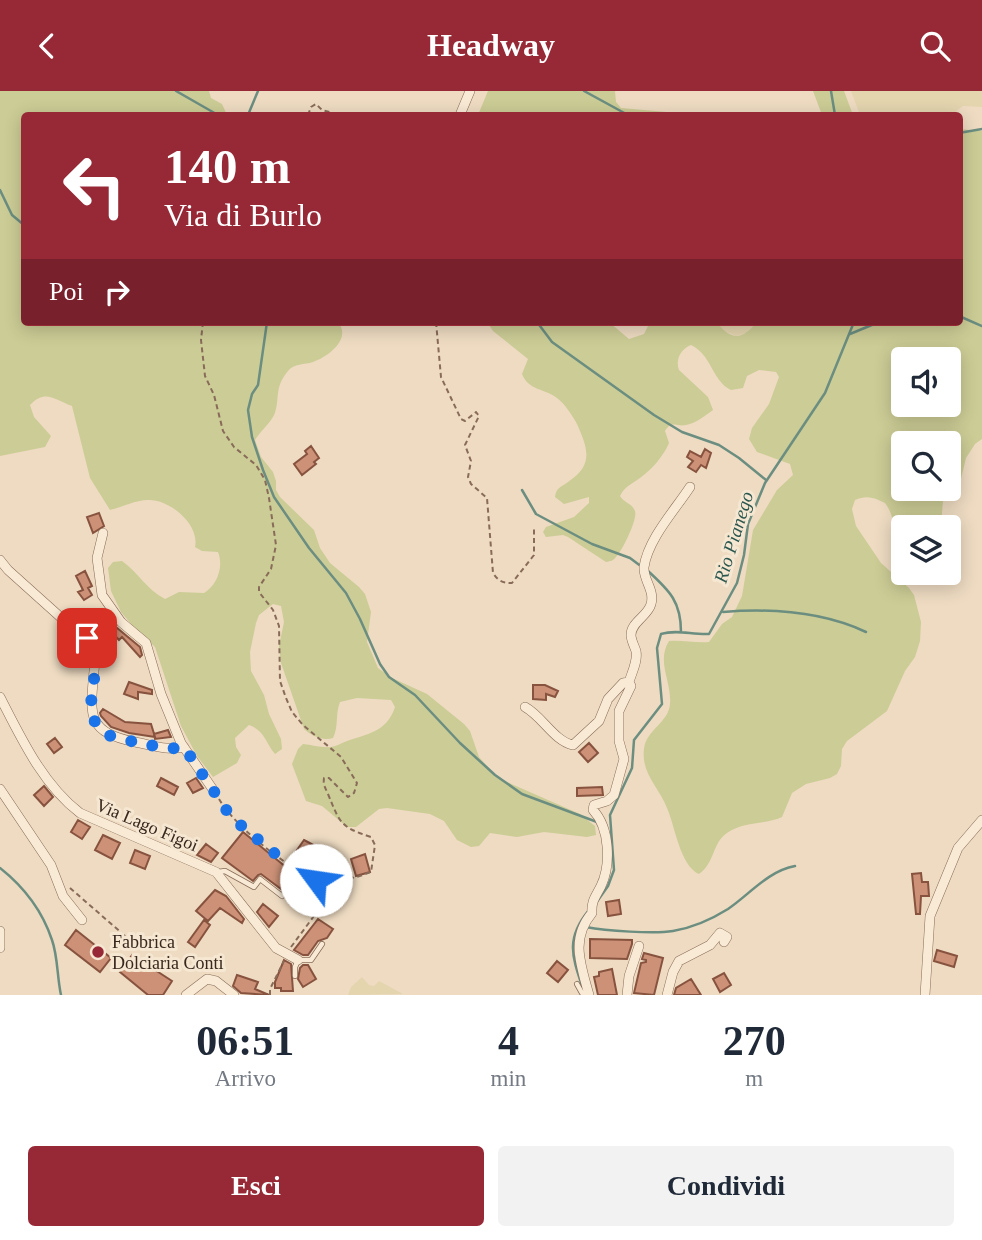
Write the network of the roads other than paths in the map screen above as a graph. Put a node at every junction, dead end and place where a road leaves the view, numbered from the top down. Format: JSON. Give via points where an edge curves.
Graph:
{"nodes":[{"id":1,"x":470,"y":91,"type":"edge"},
{"id":2,"x":461,"y":112,"type":"edge"},
{"id":3,"x":690,"y":487,"type":"dead end"},
{"id":4,"x":103,"y":533,"type":"dead end"},
{"id":5,"x":0,"y":560,"type":"edge"},
{"id":6,"x":629,"y":682,"type":"junction"},
{"id":7,"x":0,"y":697,"type":"edge"},
{"id":8,"x":525,"y":707,"type":"dead end"},
{"id":9,"x":184,"y":747,"type":"junction"},
{"id":10,"x":0,"y":789,"type":"edge"},
{"id":11,"x":214,"y":791,"type":"road end"},
{"id":12,"x":982,"y":820,"type":"edge"},
{"id":13,"x":216,"y":871,"type":"junction"},
{"id":14,"x":299,"y":871,"type":"road end"},
{"id":15,"x":931,"y":901,"type":"dead end"},
{"id":16,"x":930,"y":916,"type":"junction"},
{"id":17,"x":82,"y":921,"type":"dead end"},
{"id":18,"x":0,"y":931,"type":"edge"},
{"id":19,"x":724,"y":942,"type":"dead end"},
{"id":20,"x":323,"y":944,"type":"dead end"},
{"id":21,"x":639,"y":946,"type":"dead end"},
{"id":22,"x":0,"y":948,"type":"edge"},
{"id":23,"x":298,"y":960,"type":"junction"},
{"id":24,"x":295,"y":976,"type":"dead end"},
{"id":25,"x":577,"y":984,"type":"dead end"},
{"id":26,"x":186,"y":995,"type":"edge"},
{"id":27,"x":234,"y":995,"type":"edge"},
{"id":28,"x":589,"y":995,"type":"edge"},
{"id":29,"x":627,"y":995,"type":"edge"},
{"id":30,"x":667,"y":995,"type":"edge"},
{"id":31,"x":925,"y":995,"type":"edge"}],
"edges":[{"from":1,"to":2,"type":"street"},
{"from":3,"to":6,"type":"street","via":[[645,564],[652,600],[632,631],[637,658]]},
{"from":4,"to":9,"type":"street","via":[[97,558],[102,595],[121,621],[146,643]]},
{"from":5,"to":9,"type":"street","via":[[93,644],[92,711],[103,732],[114,738]]},
{"from":6,"to":8,"type":"street","via":[[608,699],[599,722],[573,745]]},
{"from":6,"to":28,"type":"street","via":[[618,720],[624,752],[614,795],[593,810],[600,819],[606,870],[578,948]]},
{"from":7,"to":13,"type":"street","name":"Via Lago Figoi","via":[[27,748],[64,801],[80,813]]},
{"from":9,"to":11,"type":"street"},
{"from":10,"to":17,"type":"street"},
{"from":12,"to":16,"type":"street","via":[[958,848]]},
{"from":13,"to":14,"type":"lane","name":"Via Lago Figoi","via":[[254,887],[260,879],[282,896]]},
{"from":13,"to":23,"type":"street","name":"Via Lago Figoi","via":[[276,947]]},
{"from":15,"to":16,"type":"lane"},
{"from":16,"to":31,"type":"street"},
{"from":18,"to":22,"type":"street"},
{"from":19,"to":30,"type":"street","via":[[727,936],[720,933],[710,945],[682,958]]},
{"from":20,"to":23,"type":"lane","via":[[311,960]]},
{"from":21,"to":29,"type":"street"},
{"from":23,"to":24,"type":"lane"},
{"from":25,"to":28,"type":"lane"},
{"from":26,"to":27,"type":"street","via":[[207,979]]}]}
